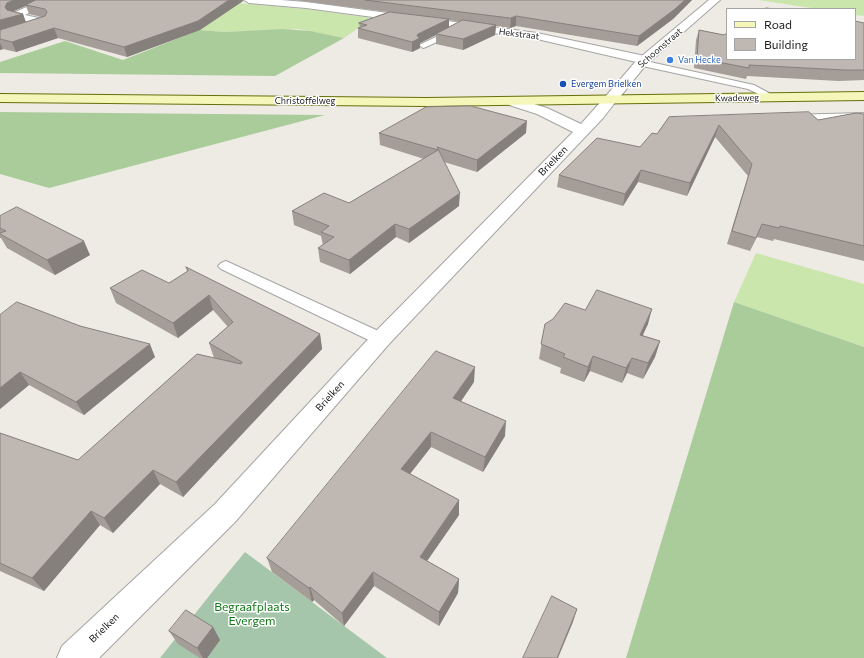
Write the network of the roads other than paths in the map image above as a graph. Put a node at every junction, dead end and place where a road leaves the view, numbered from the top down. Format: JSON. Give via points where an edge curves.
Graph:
{"nodes":[{"id":1,"x":50,"y":0,"type":"edge"},
{"id":2,"x":249,"y":0,"type":"edge"},
{"id":3,"x":715,"y":0,"type":"edge"},
{"id":4,"x":463,"y":27,"type":"junction"},
{"id":5,"x":0,"y":37,"type":"edge"},
{"id":6,"x":423,"y":45,"type":"edge"},
{"id":7,"x":643,"y":62,"type":"junction"},
{"id":8,"x":864,"y":96,"type":"edge"},
{"id":9,"x":0,"y":98,"type":"edge"},
{"id":10,"x":773,"y":98,"type":"junction"},
{"id":11,"x":610,"y":100,"type":"junction"},
{"id":12,"x":511,"y":101,"type":"junction"},
{"id":13,"x":864,"y":118,"type":"edge"},
{"id":14,"x":777,"y":119,"type":"edge"},
{"id":15,"x":583,"y":131,"type":"junction"},
{"id":16,"x":226,"y":266,"type":"dead end"},
{"id":17,"x":381,"y":339,"type":"junction"},
{"id":18,"x":74,"y":658,"type":"edge"}],
"edges":[{"from":1,"to":5,"type":"street","via":[[15,16],[44,22]]},
{"from":2,"to":4,"type":"street","name":"Hekstraat","via":[[306,5]]},
{"from":3,"to":7,"type":"street","name":"Schoonstraat"},
{"from":4,"to":6,"type":"lane"},
{"from":4,"to":7,"type":"street","name":"Hekstraat","via":[[551,39]]},
{"from":7,"to":10,"type":"lane","via":[[751,87]]},
{"from":7,"to":11,"type":"street","name":"Schoonstraat"},
{"from":8,"to":10,"type":"main road","name":"Kwadeweg"},
{"from":9,"to":12,"type":"main road","name":"Christoffelweg"},
{"from":10,"to":11,"type":"main road","name":"Kwadeweg"},
{"from":11,"to":12,"type":"main road","name":"Christoffelweg"},
{"from":11,"to":15,"type":"street","name":"Brielken"},
{"from":12,"to":15,"type":"street"},
{"from":13,"to":14,"type":"street"},
{"from":15,"to":17,"type":"street","name":"Brielken"},
{"from":16,"to":17,"type":"lane"},
{"from":17,"to":18,"type":"street","name":"Brielken","via":[[225,513]]}]}
